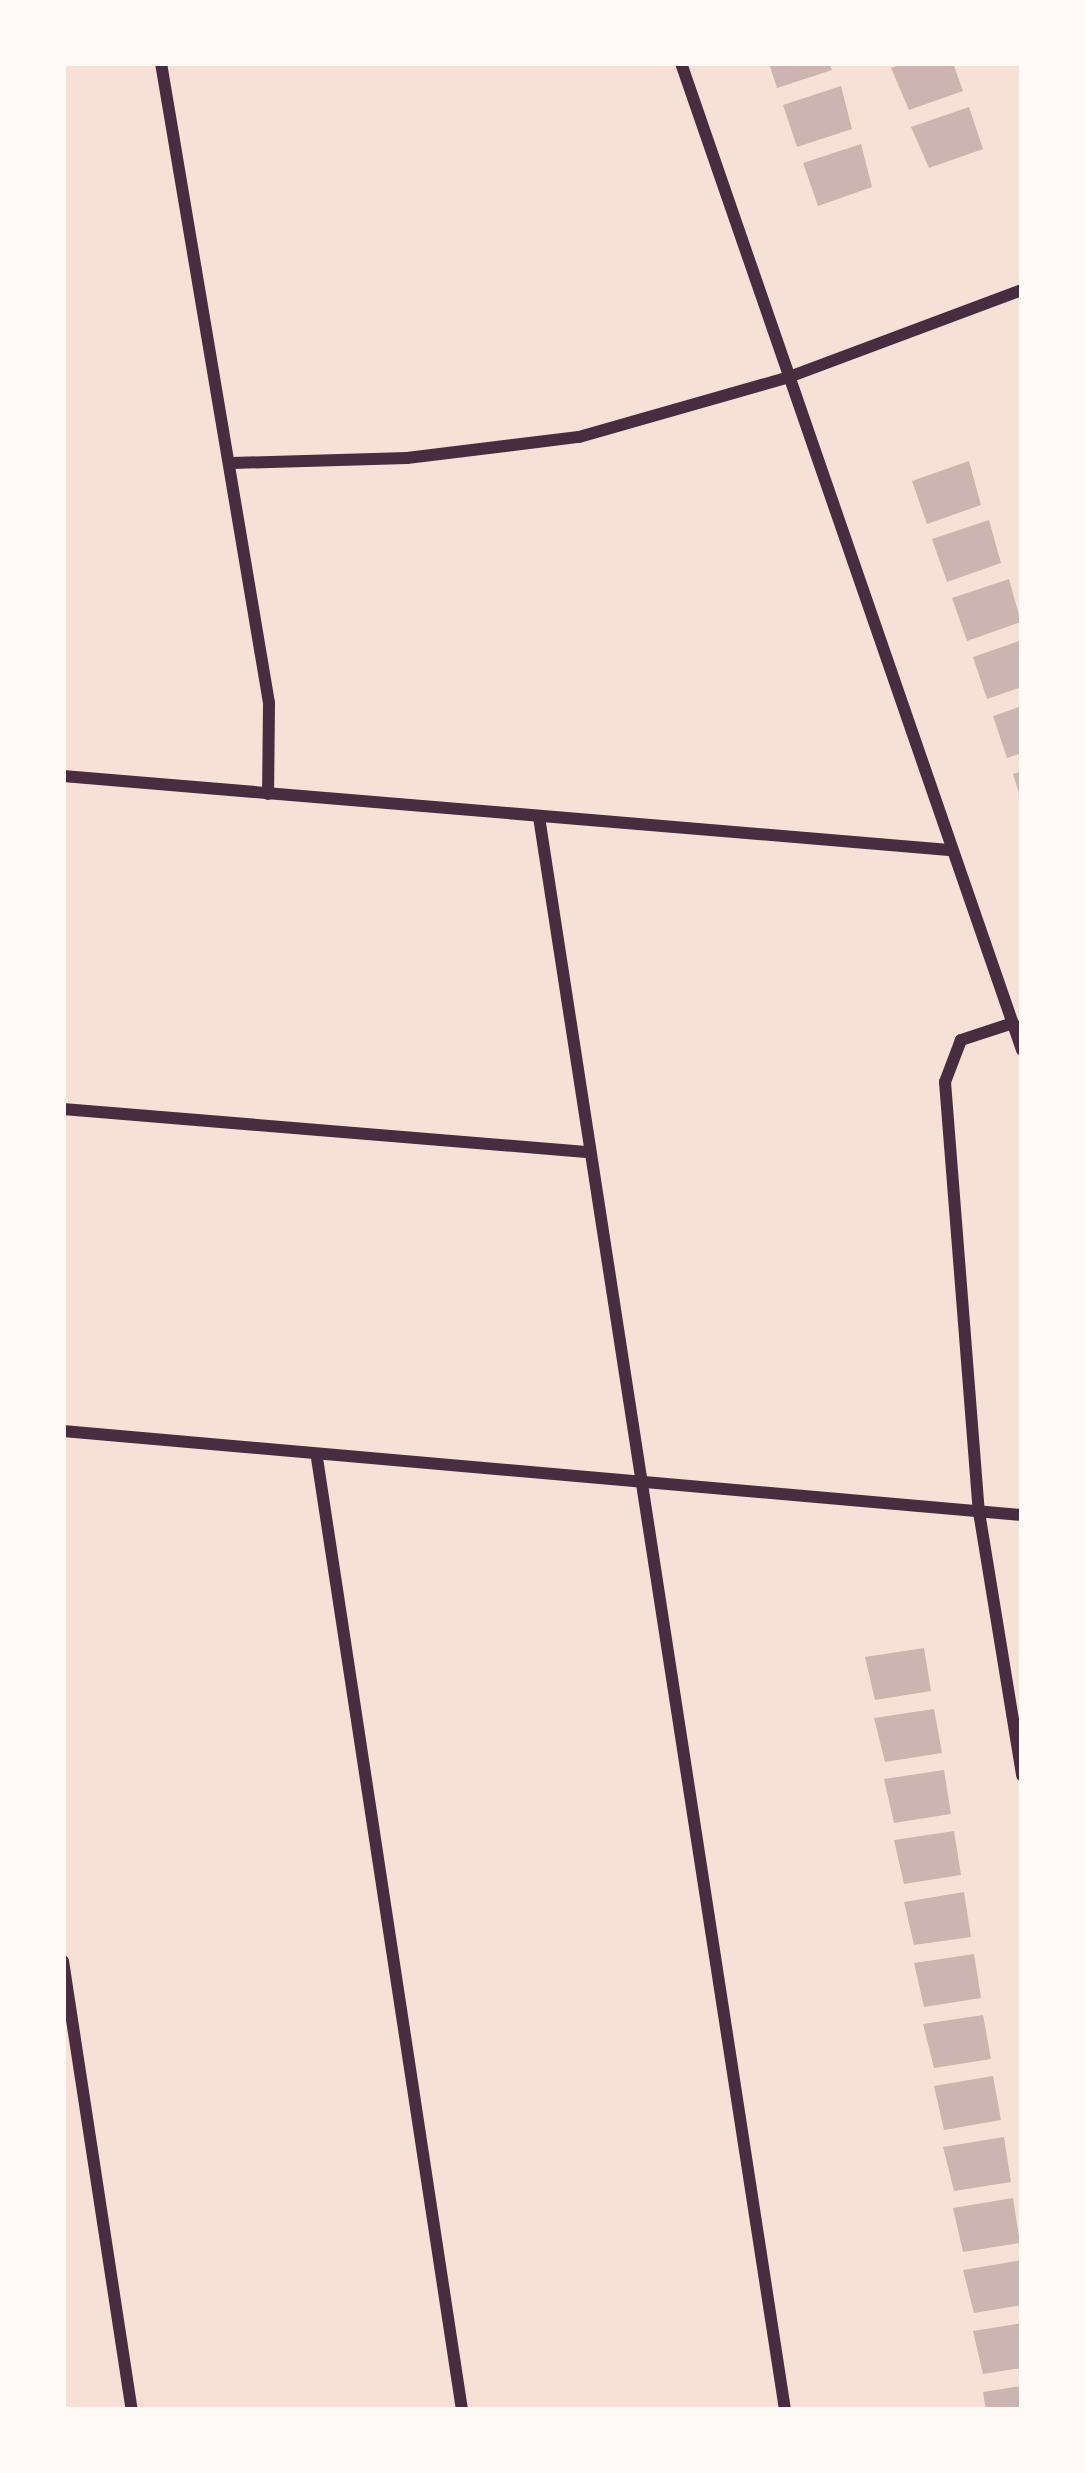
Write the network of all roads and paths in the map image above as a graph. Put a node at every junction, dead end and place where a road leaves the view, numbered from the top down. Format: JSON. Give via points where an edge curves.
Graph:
{"nodes":[{"id":1,"x":161,"y":63,"type":"edge"},
{"id":2,"x":681,"y":63,"type":"edge"},
{"id":3,"x":1022,"y":290,"type":"edge"},
{"id":4,"x":789,"y":377,"type":"junction"},
{"id":5,"x":232,"y":463,"type":"junction"},
{"id":6,"x":63,"y":776,"type":"edge"},
{"id":7,"x":268,"y":794,"type":"junction"},
{"id":8,"x":538,"y":818,"type":"junction"},
{"id":9,"x":949,"y":850,"type":"junction"},
{"id":10,"x":1012,"y":1023,"type":"junction"},
{"id":11,"x":1022,"y":1050,"type":"edge"},
{"id":12,"x":63,"y":1108,"type":"edge"},
{"id":13,"x":586,"y":1152,"type":"junction"},
{"id":14,"x":63,"y":1431,"type":"edge"},
{"id":15,"x":317,"y":1458,"type":"junction"},
{"id":16,"x":645,"y":1481,"type":"junction"},
{"id":17,"x":979,"y":1512,"type":"junction"},
{"id":18,"x":1022,"y":1515,"type":"edge"},
{"id":19,"x":1022,"y":1776,"type":"edge"},
{"id":20,"x":63,"y":1961,"type":"edge"},
{"id":21,"x":132,"y":2410,"type":"edge"},
{"id":22,"x":462,"y":2410,"type":"edge"},
{"id":23,"x":785,"y":2410,"type":"edge"}],
"edges":[{"from":1,"to":5,"type":"street"},
{"from":2,"to":4,"type":"street"},
{"from":3,"to":4,"type":"street"},
{"from":4,"to":5,"type":"street","via":[[579,437],[407,458]]},
{"from":4,"to":9,"type":"street"},
{"from":5,"to":7,"type":"street","via":[[268,704]]},
{"from":6,"to":7,"type":"street"},
{"from":7,"to":8,"type":"street"},
{"from":8,"to":9,"type":"street"},
{"from":8,"to":13,"type":"street"},
{"from":9,"to":10,"type":"street"},
{"from":10,"to":11,"type":"street"},
{"from":10,"to":17,"type":"street","via":[[961,1040],[945,1082]]},
{"from":12,"to":13,"type":"street"},
{"from":13,"to":16,"type":"street"},
{"from":14,"to":15,"type":"street"},
{"from":15,"to":16,"type":"street"},
{"from":15,"to":22,"type":"street"},
{"from":16,"to":17,"type":"street"},
{"from":16,"to":23,"type":"street"},
{"from":17,"to":18,"type":"street"},
{"from":17,"to":19,"type":"street"},
{"from":20,"to":21,"type":"street"}]}
